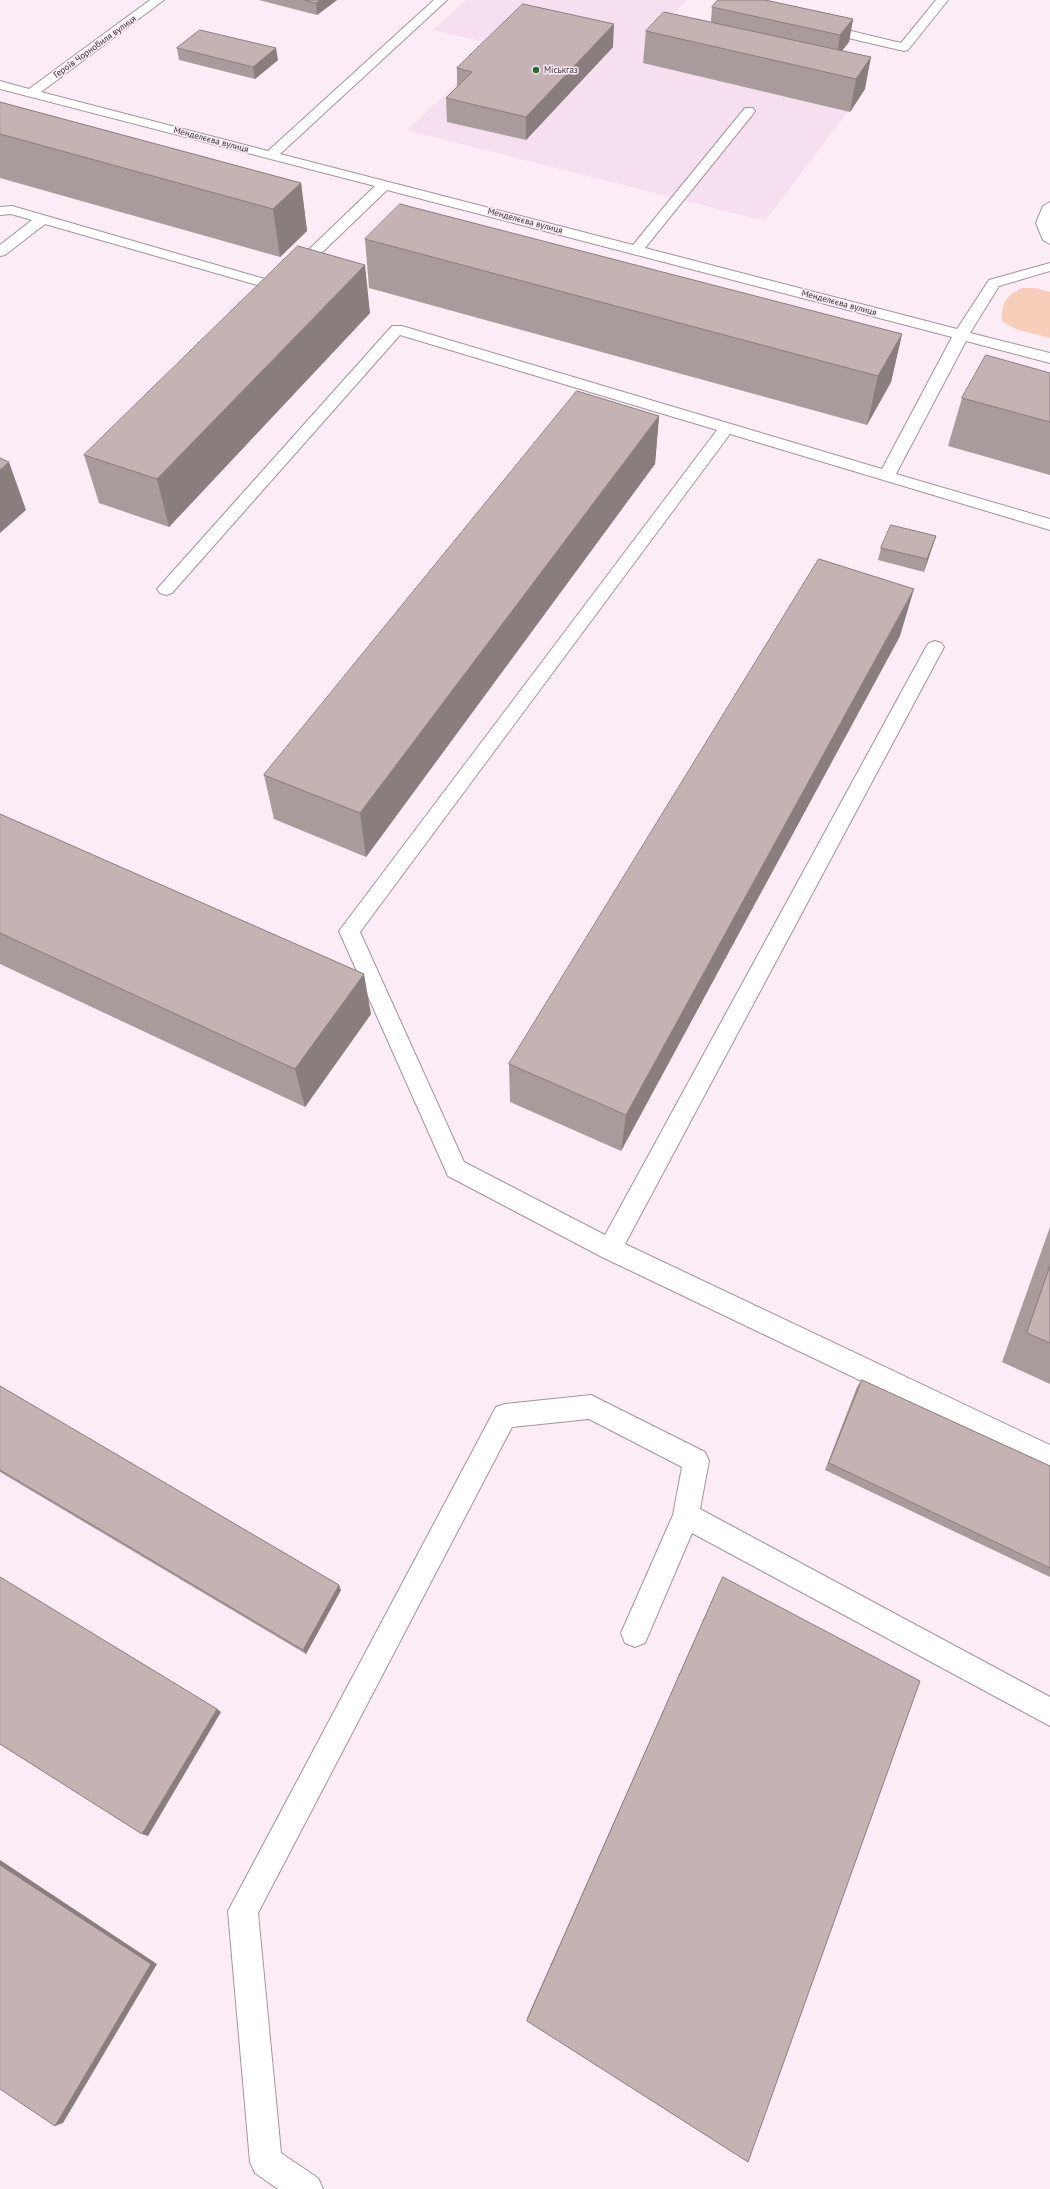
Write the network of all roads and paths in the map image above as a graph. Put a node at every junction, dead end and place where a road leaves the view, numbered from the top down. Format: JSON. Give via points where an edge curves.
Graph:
{"nodes":[{"id":1,"x":158,"y":0,"type":"edge"},
{"id":2,"x":442,"y":0,"type":"edge"},
{"id":3,"x":942,"y":0,"type":"edge"},
{"id":4,"x":807,"y":24,"type":"edge"},
{"id":5,"x":0,"y":85,"type":"edge"},
{"id":6,"x":31,"y":93,"type":"junction"},
{"id":7,"x":749,"y":111,"type":"dead end"},
{"id":8,"x":271,"y":155,"type":"junction"},
{"id":9,"x":384,"y":185,"type":"junction"},
{"id":10,"x":1050,"y":206,"type":"edge"},
{"id":11,"x":0,"y":212,"type":"edge"},
{"id":12,"x":41,"y":220,"type":"junction"},
{"id":13,"x":1050,"y":240,"type":"edge"},
{"id":14,"x":636,"y":250,"type":"junction"},
{"id":15,"x":0,"y":252,"type":"edge"},
{"id":16,"x":1050,"y":267,"type":"edge"},
{"id":17,"x":961,"y":335,"type":"junction"},
{"id":18,"x":1050,"y":358,"type":"edge"},
{"id":19,"x":727,"y":428,"type":"junction"},
{"id":20,"x":888,"y":476,"type":"junction"},
{"id":21,"x":1050,"y":524,"type":"edge"},
{"id":22,"x":166,"y":589,"type":"dead end"},
{"id":23,"x":935,"y":647,"type":"dead end"},
{"id":24,"x":610,"y":1249,"type":"junction"},
{"id":25,"x":1050,"y":1458,"type":"edge"},
{"id":26,"x":686,"y":1516,"type":"junction"},
{"id":27,"x":635,"y":1633,"type":"dead end"},
{"id":28,"x":1050,"y":1712,"type":"edge"},
{"id":29,"x":307,"y":2189,"type":"edge"}],
"edges":[{"from":1,"to":6,"type":"street","name":"Героїв Чорнобиля вулиця"},
{"from":2,"to":8,"type":"street"},
{"from":3,"to":4,"type":"street","via":[[904,47]]},
{"from":5,"to":6,"type":"street","name":"Менделєєва вулиця"},
{"from":6,"to":8,"type":"street","name":"Менделєєва вулиця"},
{"from":7,"to":14,"type":"street"},
{"from":8,"to":9,"type":"street","name":"Менделєєва вулиця"},
{"from":9,"to":12,"type":"street","via":[[278,287]]},
{"from":9,"to":14,"type":"street","name":"Менделєєва вулиця"},
{"from":10,"to":13,"type":"street","via":[[1043,223]]},
{"from":11,"to":12,"type":"street","via":[[12,210]]},
{"from":12,"to":15,"type":"street"},
{"from":14,"to":17,"type":"street","name":"Менделєєва вулиця"},
{"from":16,"to":17,"type":"street","via":[[994,283]]},
{"from":17,"to":18,"type":"street","name":"Менделєєва вулиця"},
{"from":17,"to":20,"type":"street"},
{"from":19,"to":20,"type":"street"},
{"from":19,"to":22,"type":"street","via":[[397,330]]},
{"from":19,"to":24,"type":"street","via":[[349,931],[456,1168]]},
{"from":20,"to":21,"type":"street"},
{"from":23,"to":24,"type":"street"},
{"from":24,"to":25,"type":"street"},
{"from":26,"to":27,"type":"street"},
{"from":26,"to":28,"type":"street"},
{"from":26,"to":29,"type":"street","via":[[696,1460],[591,1407],[505,1416],[243,1911],[266,2162]]}]}
